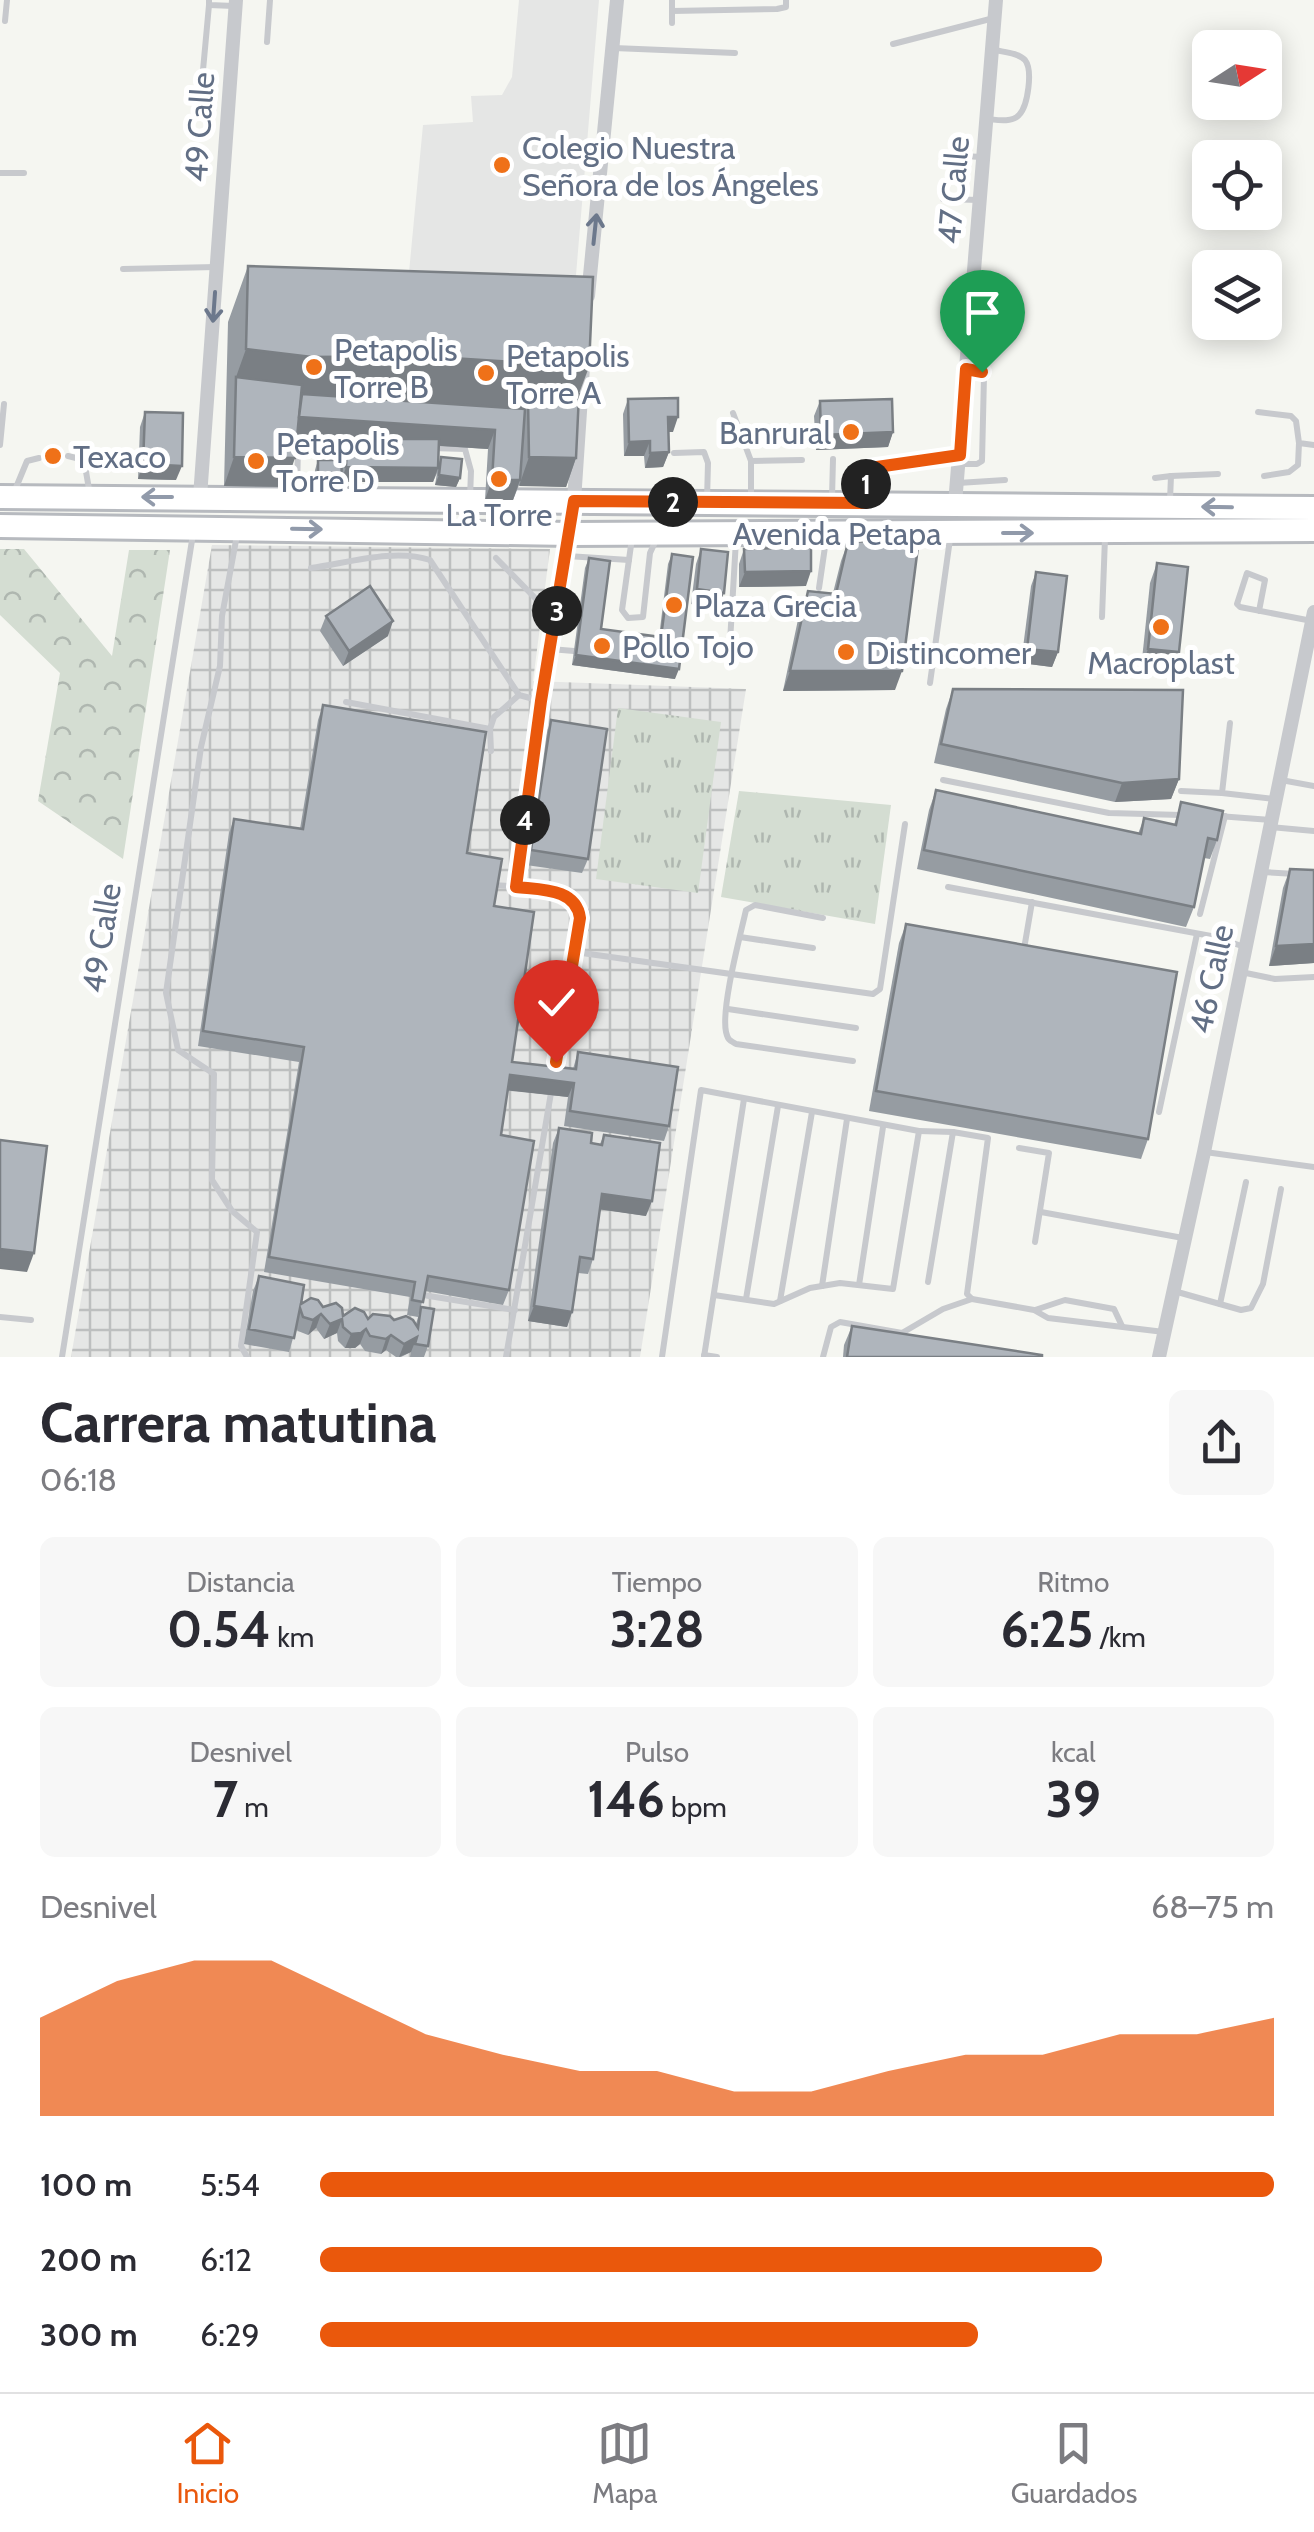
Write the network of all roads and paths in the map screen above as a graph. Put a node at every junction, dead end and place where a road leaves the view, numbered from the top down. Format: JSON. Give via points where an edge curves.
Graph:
{"nodes":[{"id":1,"x":8,"y":0,"type":"edge"},
{"id":2,"x":270,"y":0,"type":"edge"},
{"id":3,"x":617,"y":0,"type":"edge"},
{"id":4,"x":672,"y":0,"type":"edge"},
{"id":5,"x":786,"y":0,"type":"edge"},
{"id":6,"x":996,"y":0,"type":"edge"},
{"id":7,"x":209,"y":3,"type":"edge"},
{"id":8,"x":236,"y":3,"type":"edge"},
{"id":9,"x":672,"y":11,"type":"junction"},
{"id":10,"x":995,"y":17,"type":"junction"},
{"id":11,"x":5,"y":21,"type":"dead end"},
{"id":12,"x":672,"y":23,"type":"dead end"},
{"id":13,"x":267,"y":42,"type":"dead end"},
{"id":14,"x":893,"y":44,"type":"dead end"},
{"id":15,"x":612,"y":48,"type":"junction"},
{"id":16,"x":992,"y":49,"type":"junction"},
{"id":17,"x":735,"y":53,"type":"dead end"},
{"id":18,"x":202,"y":81,"type":"dead end"},
{"id":19,"x":987,"y":119,"type":"junction"},
{"id":20,"x":943,"y":155,"type":"dead end"},
{"id":21,"x":984,"y":157,"type":"junction"},
{"id":22,"x":0,"y":173,"type":"edge"},
{"id":23,"x":24,"y":173,"type":"dead end"},
{"id":24,"x":944,"y":199,"type":"dead end"},
{"id":25,"x":980,"y":200,"type":"junction"},
{"id":26,"x":217,"y":267,"type":"junction"},
{"id":27,"x":123,"y":269,"type":"dead end"},
{"id":28,"x":587,"y":309,"type":"edge"},
{"id":29,"x":584,"y":346,"type":"edge"},
{"id":30,"x":966,"y":369,"type":"junction"},
{"id":31,"x":4,"y":404,"type":"dead end"},
{"id":32,"x":1258,"y":412,"type":"dead end"},
{"id":33,"x":733,"y":413,"type":"dead end"},
{"id":34,"x":1299,"y":444,"type":"junction"},
{"id":35,"x":0,"y":445,"type":"edge"},
{"id":36,"x":1314,"y":445,"type":"edge"},
{"id":37,"x":351,"y":447,"type":"edge"},
{"id":38,"x":425,"y":448,"type":"edge"},
{"id":39,"x":674,"y":453,"type":"dead end"},
{"id":40,"x":68,"y":456,"type":"dead end"},
{"id":41,"x":39,"y":458,"type":"dead end"},
{"id":42,"x":833,"y":459,"type":"dead end"},
{"id":43,"x":959,"y":459,"type":"junction"},
{"id":44,"x":802,"y":460,"type":"dead end"},
{"id":45,"x":751,"y":461,"type":"junction"},
{"id":46,"x":1218,"y":474,"type":"dead end"},
{"id":47,"x":1172,"y":476,"type":"junction"},
{"id":48,"x":1264,"y":476,"type":"dead end"},
{"id":49,"x":1155,"y":478,"type":"dead end"},
{"id":50,"x":1005,"y":480,"type":"dead end"},
{"id":51,"x":424,"y":490,"type":"dead end"},
{"id":52,"x":956,"y":493,"type":"junction"},
{"id":53,"x":6,"y":496,"type":"edge"},
{"id":54,"x":90,"y":496,"type":"junction"},
{"id":55,"x":200,"y":497,"type":"junction"},
{"id":56,"x":297,"y":498,"type":"junction"},
{"id":57,"x":470,"y":499,"type":"junction"},
{"id":58,"x":574,"y":501,"type":"junction"},
{"id":59,"x":707,"y":502,"type":"junction"},
{"id":60,"x":751,"y":502,"type":"junction"},
{"id":61,"x":832,"y":503,"type":"junction"},
{"id":62,"x":866,"y":503,"type":"junction"},
{"id":63,"x":1169,"y":506,"type":"junction"},
{"id":64,"x":1314,"y":508,"type":"edge"},
{"id":65,"x":0,"y":526,"type":"edge"},
{"id":66,"x":194,"y":528,"type":"junction"},
{"id":67,"x":238,"y":528,"type":"junction"},
{"id":68,"x":1314,"y":530,"type":"edge"},
{"id":69,"x":634,"y":532,"type":"junction"},
{"id":70,"x":1105,"y":532,"type":"junction"},
{"id":71,"x":951,"y":533,"type":"junction"},
{"id":72,"x":659,"y":534,"type":"junction"},
{"id":73,"x":736,"y":534,"type":"junction"},
{"id":74,"x":827,"y":534,"type":"junction"},
{"id":75,"x":569,"y":545,"type":"junction"},
{"id":76,"x":496,"y":558,"type":"dead end"},
{"id":77,"x":628,"y":560,"type":"junction"},
{"id":78,"x":310,"y":568,"type":"dead end"},
{"id":79,"x":819,"y":588,"type":"edge"},
{"id":80,"x":558,"y":606,"type":"junction"},
{"id":81,"x":1259,"y":611,"type":"junction"},
{"id":82,"x":1313,"y":616,"type":"edge"},
{"id":83,"x":1102,"y":617,"type":"dead end"},
{"id":84,"x":550,"y":648,"type":"junction"},
{"id":85,"x":574,"y":652,"type":"edge"},
{"id":86,"x":728,"y":659,"type":"dead end"},
{"id":87,"x":1308,"y":678,"type":"edge"},
{"id":88,"x":930,"y":683,"type":"dead end"},
{"id":89,"x":519,"y":695,"type":"junction"},
{"id":90,"x":541,"y":701,"type":"junction"},
{"id":91,"x":346,"y":702,"type":"dead end"},
{"id":92,"x":1230,"y":723,"type":"dead end"},
{"id":93,"x":490,"y":729,"type":"junction"},
{"id":94,"x":491,"y":751,"type":"dead end"},
{"id":95,"x":943,"y":780,"type":"dead end"},
{"id":96,"x":1280,"y":780,"type":"junction"},
{"id":97,"x":1314,"y":786,"type":"edge"},
{"id":98,"x":1181,"y":791,"type":"edge"},
{"id":99,"x":1222,"y":793,"type":"junction"},
{"id":100,"x":1276,"y":800,"type":"junction"},
{"id":101,"x":1186,"y":815,"type":"edge"},
{"id":102,"x":1206,"y":816,"type":"edge"},
{"id":103,"x":1225,"y":816,"type":"junction"},
{"id":104,"x":905,"y":824,"type":"dead end"},
{"id":105,"x":1271,"y":824,"type":"junction"},
{"id":106,"x":1314,"y":832,"type":"edge"},
{"id":107,"x":1261,"y":872,"type":"junction"},
{"id":108,"x":1300,"y":874,"type":"edge"},
{"id":109,"x":480,"y":883,"type":"edge"},
{"id":110,"x":948,"y":886,"type":"dead end"},
{"id":111,"x":516,"y":887,"type":"junction"},
{"id":112,"x":1032,"y":902,"type":"junction"},
{"id":113,"x":1200,"y":914,"type":"edge"},
{"id":114,"x":823,"y":918,"type":"dead end"},
{"id":115,"x":1198,"y":934,"type":"junction"},
{"id":116,"x":740,"y":937,"type":"junction"},
{"id":117,"x":1246,"y":947,"type":"junction"},
{"id":118,"x":812,"y":948,"type":"dead end"},
{"id":119,"x":1024,"y":949,"type":"edge"},
{"id":120,"x":575,"y":952,"type":"junction"},
{"id":121,"x":1240,"y":972,"type":"junction"},
{"id":122,"x":732,"y":973,"type":"junction"},
{"id":123,"x":1314,"y":978,"type":"edge"},
{"id":124,"x":728,"y":1009,"type":"junction"},
{"id":125,"x":856,"y":1028,"type":"dead end"},
{"id":126,"x":853,"y":1061,"type":"dead end"},
{"id":127,"x":744,"y":1099,"type":"junction"},
{"id":128,"x":778,"y":1106,"type":"junction"},
{"id":129,"x":812,"y":1112,"type":"junction"},
{"id":130,"x":1160,"y":1112,"type":"edge"},
{"id":131,"x":847,"y":1120,"type":"junction"},
{"id":132,"x":883,"y":1126,"type":"junction"},
{"id":133,"x":918,"y":1131,"type":"junction"},
{"id":134,"x":953,"y":1132,"type":"junction"},
{"id":135,"x":1019,"y":1148,"type":"dead end"},
{"id":136,"x":1204,"y":1152,"type":"junction"},
{"id":137,"x":1314,"y":1166,"type":"edge"},
{"id":138,"x":1246,"y":1182,"type":"dead end"},
{"id":139,"x":1281,"y":1189,"type":"dead end"},
{"id":140,"x":1041,"y":1212,"type":"junction"},
{"id":141,"x":1184,"y":1238,"type":"junction"},
{"id":142,"x":1035,"y":1242,"type":"dead end"},
{"id":143,"x":252,"y":1268,"type":"junction"},
{"id":144,"x":271,"y":1271,"type":"edge"},
{"id":145,"x":928,"y":1282,"type":"dead end"},
{"id":146,"x":859,"y":1285,"type":"junction"},
{"id":147,"x":822,"y":1286,"type":"junction"},
{"id":148,"x":1173,"y":1290,"type":"junction"},
{"id":149,"x":402,"y":1292,"type":"edge"},
{"id":150,"x":714,"y":1294,"type":"junction"},
{"id":151,"x":746,"y":1299,"type":"junction"},
{"id":152,"x":972,"y":1299,"type":"junction"},
{"id":153,"x":780,"y":1301,"type":"junction"},
{"id":154,"x":1220,"y":1304,"type":"junction"},
{"id":155,"x":514,"y":1310,"type":"junction"},
{"id":156,"x":1034,"y":1310,"type":"junction"},
{"id":157,"x":0,"y":1317,"type":"edge"},
{"id":158,"x":31,"y":1320,"type":"dead end"},
{"id":159,"x":1122,"y":1326,"type":"junction"},
{"id":160,"x":1164,"y":1332,"type":"junction"},
{"id":161,"x":704,"y":1356,"type":"edge"},
{"id":162,"x":62,"y":1357,"type":"edge"},
{"id":163,"x":247,"y":1357,"type":"edge"},
{"id":164,"x":506,"y":1357,"type":"edge"},
{"id":165,"x":662,"y":1357,"type":"edge"},
{"id":166,"x":717,"y":1357,"type":"edge"},
{"id":167,"x":822,"y":1357,"type":"edge"},
{"id":168,"x":1159,"y":1357,"type":"edge"}],
"edges":[{"from":1,"to":11,"type":"lane"},
{"from":2,"to":13,"type":"lane"},
{"from":3,"to":15,"type":"street"},
{"from":4,"to":9,"type":"lane"},
{"from":5,"to":9,"type":"lane","via":[[777,9]]},
{"from":6,"to":10,"type":"street","name":"47 Calle"},
{"from":7,"to":8,"type":"lane"},
{"from":7,"to":18,"type":"lane"},
{"from":8,"to":26,"type":"street","name":"49 Calle"},
{"from":9,"to":12,"type":"lane"},
{"from":10,"to":14,"type":"lane"},
{"from":10,"to":16,"type":"street","name":"47 Calle"},
{"from":15,"to":17,"type":"lane"},
{"from":28,"to":15,"type":"street","one_way":true},
{"from":16,"to":19,"type":"street","name":"47 Calle"},
{"from":16,"to":19,"type":"lane","via":[[1022,57],[1028,73],[1019,115]]},
{"from":19,"to":21,"type":"street","name":"47 Calle"},
{"from":20,"to":21,"type":"lane"},
{"from":21,"to":25,"type":"street","name":"47 Calle"},
{"from":22,"to":23,"type":"lane"},
{"from":24,"to":25,"type":"lane"},
{"from":25,"to":30,"type":"street","name":"47 Calle"},
{"from":26,"to":27,"type":"lane"},
{"from":26,"to":55,"type":"street","name":"49 Calle","one_way":true},
{"from":29,"to":58,"type":"street"},
{"from":30,"to":43,"type":"street","name":"47 Calle"},
{"from":30,"to":43,"type":"lane","via":[[984,376],[982,461]]},
{"from":31,"to":35,"type":"lane"},
{"from":32,"to":34,"type":"lane","via":[[1291,416]]},
{"from":33,"to":45,"type":"lane"},
{"from":34,"to":36,"type":"lane"},
{"from":34,"to":48,"type":"lane","via":[[1298,466]]},
{"from":37,"to":56,"type":"lane","via":[[298,446]]},
{"from":38,"to":57,"type":"lane","via":[[465,449]]},
{"from":39,"to":59,"type":"lane","via":[[704,452]]},
{"from":40,"to":54,"type":"lane","via":[[84,460]]},
{"from":41,"to":53,"type":"lane","via":[[27,461]]},
{"from":42,"to":61,"type":"lane"},
{"from":43,"to":52,"type":"street","name":"47 Calle"},
{"from":43,"to":62,"type":"lane","via":[[870,468]]},
{"from":44,"to":45,"type":"lane"},
{"from":45,"to":60,"type":"lane"},
{"from":46,"to":47,"type":"lane"},
{"from":47,"to":49,"type":"lane"},
{"from":47,"to":63,"type":"lane"},
{"from":50,"to":52,"type":"lane"},
{"from":51,"to":57,"type":"lane"},
{"from":52,"to":62,"type":"main road","name":"Avenida Petapa"},
{"from":52,"to":63,"type":"main road","name":"Avenida Petapa"},
{"from":53,"to":54,"type":"main road","name":"Avenida Petapa"},
{"from":55,"to":54,"type":"main road","name":"Avenida Petapa","one_way":true},
{"from":55,"to":56,"type":"main road","name":"Avenida Petapa"},
{"from":56,"to":57,"type":"main road","name":"Avenida Petapa"},
{"from":57,"to":58,"type":"main road","name":"Avenida Petapa"},
{"from":58,"to":59,"type":"main road","name":"Avenida Petapa"},
{"from":58,"to":75,"type":"main road"},
{"from":59,"to":60,"type":"main road","name":"Avenida Petapa"},
{"from":60,"to":61,"type":"main road","name":"Avenida Petapa"},
{"from":61,"to":62,"type":"main road","name":"Avenida Petapa"},
{"from":64,"to":63,"type":"main road","name":"Avenida Petapa","one_way":true},
{"from":65,"to":66,"type":"main road","name":"Avenida Petapa"},
{"from":66,"to":67,"type":"main road","name":"Avenida Petapa"},
{"from":66,"to":162,"type":"lane","name":"49 Calle"},
{"from":67,"to":75,"type":"main road","name":"Avenida Petapa","one_way":true},
{"from":67,"to":143,"type":"lane","via":[[166,993],[178,1050],[214,1074],[212,1180],[232,1211],[257,1232]]},
{"from":68,"to":70,"type":"main road","name":"Avenida Petapa"},
{"from":69,"to":72,"type":"main road","name":"Avenida Petapa"},
{"from":69,"to":75,"type":"main road","name":"Avenida Petapa"},
{"from":69,"to":77,"type":"lane"},
{"from":71,"to":70,"type":"main road","name":"Avenida Petapa","one_way":true},
{"from":70,"to":83,"type":"lane"},
{"from":71,"to":74,"type":"main road","name":"Avenida Petapa"},
{"from":71,"to":88,"type":"lane"},
{"from":72,"to":73,"type":"main road","name":"Avenida Petapa"},
{"from":72,"to":77,"type":"lane","via":[[640,618],[622,610]]},
{"from":73,"to":74,"type":"main road","name":"Avenida Petapa"},
{"from":73,"to":86,"type":"lane"},
{"from":74,"to":79,"type":"lane"},
{"from":75,"to":77,"type":"lane"},
{"from":75,"to":80,"type":"lane"},
{"from":76,"to":80,"type":"lane","via":[[538,601]]},
{"from":78,"to":89,"type":"lane","via":[[368,558],[430,560]]},
{"from":80,"to":84,"type":"lane"},
{"from":81,"to":81,"type":"lane","via":[[1237,604],[1247,573],[1265,580]]},
{"from":81,"to":82,"type":"lane"},
{"from":82,"to":87,"type":"street","name":"46 Calle"},
{"from":84,"to":85,"type":"lane"},
{"from":84,"to":90,"type":"lane"},
{"from":87,"to":96,"type":"street","name":"46 Calle"},
{"from":89,"to":90,"type":"lane"},
{"from":89,"to":93,"type":"lane"},
{"from":90,"to":111,"type":"lane"},
{"from":91,"to":93,"type":"lane"},
{"from":92,"to":99,"type":"lane"},
{"from":93,"to":94,"type":"lane"},
{"from":95,"to":101,"type":"lane","via":[[1108,813]]},
{"from":96,"to":97,"type":"lane"},
{"from":96,"to":100,"type":"street","name":"46 Calle"},
{"from":98,"to":99,"type":"lane"},
{"from":99,"to":100,"type":"lane"},
{"from":100,"to":105,"type":"street","name":"46 Calle"},
{"from":102,"to":103,"type":"lane"},
{"from":103,"to":105,"type":"lane"},
{"from":103,"to":113,"type":"lane"},
{"from":104,"to":122,"type":"lane","via":[[878,992]]},
{"from":105,"to":106,"type":"lane"},
{"from":105,"to":107,"type":"street","name":"46 Calle"},
{"from":107,"to":108,"type":"lane"},
{"from":107,"to":117,"type":"street","name":"46 Calle"},
{"from":109,"to":111,"type":"lane"},
{"from":110,"to":112,"type":"lane"},
{"from":111,"to":120,"type":"lane","via":[[553,892],[578,906]]},
{"from":112,"to":115,"type":"lane"},
{"from":112,"to":119,"type":"lane"},
{"from":114,"to":116,"type":"lane","via":[[755,905],[746,910]]},
{"from":115,"to":117,"type":"lane"},
{"from":115,"to":130,"type":"lane"},
{"from":116,"to":118,"type":"lane"},
{"from":116,"to":122,"type":"lane"},
{"from":117,"to":121,"type":"street","name":"46 Calle"},
{"from":120,"to":122,"type":"lane"},
{"from":120,"to":155,"type":"lane"},
{"from":121,"to":123,"type":"lane"},
{"from":121,"to":136,"type":"street","name":"46 Calle"},
{"from":122,"to":124,"type":"lane"},
{"from":124,"to":125,"type":"lane"},
{"from":124,"to":126,"type":"lane","via":[[727,1035],[736,1044]]},
{"from":127,"to":128,"type":"lane"},
{"from":127,"to":150,"type":"lane"},
{"from":127,"to":165,"type":"lane","via":[[701,1090]]},
{"from":128,"to":129,"type":"lane"},
{"from":128,"to":151,"type":"lane"},
{"from":129,"to":131,"type":"lane"},
{"from":129,"to":153,"type":"lane"},
{"from":131,"to":132,"type":"lane"},
{"from":131,"to":147,"type":"lane"},
{"from":132,"to":133,"type":"lane"},
{"from":132,"to":146,"type":"lane"},
{"from":133,"to":134,"type":"lane"},
{"from":133,"to":146,"type":"lane","via":[[892,1290]]},
{"from":134,"to":145,"type":"lane"},
{"from":134,"to":152,"type":"lane","via":[[988,1138],[966,1288]]},
{"from":135,"to":140,"type":"lane","via":[[1048,1153]]},
{"from":136,"to":137,"type":"lane"},
{"from":136,"to":141,"type":"street","name":"46 Calle"},
{"from":138,"to":154,"type":"lane"},
{"from":139,"to":154,"type":"lane","via":[[1264,1284],[1251,1308]]},
{"from":140,"to":141,"type":"lane"},
{"from":140,"to":142,"type":"lane"},
{"from":141,"to":148,"type":"street","name":"46 Calle"},
{"from":143,"to":144,"type":"lane"},
{"from":143,"to":163,"type":"lane","via":[[241,1346]]},
{"from":146,"to":147,"type":"lane"},
{"from":147,"to":153,"type":"lane"},
{"from":148,"to":154,"type":"lane"},
{"from":148,"to":160,"type":"street","name":"46 Calle"},
{"from":149,"to":155,"type":"lane"},
{"from":150,"to":151,"type":"lane"},
{"from":150,"to":161,"type":"lane"},
{"from":151,"to":153,"type":"lane"},
{"from":152,"to":156,"type":"lane"},
{"from":152,"to":167,"type":"lane","via":[[902,1333],[840,1322],[830,1327]]},
{"from":155,"to":164,"type":"lane"},
{"from":156,"to":159,"type":"lane","via":[[1048,1318]]},
{"from":156,"to":159,"type":"lane","via":[[1065,1300],[1114,1309]]},
{"from":157,"to":158,"type":"lane"},
{"from":159,"to":160,"type":"lane"},
{"from":160,"to":168,"type":"street","name":"46 Calle"},
{"from":161,"to":166,"type":"lane"}]}
